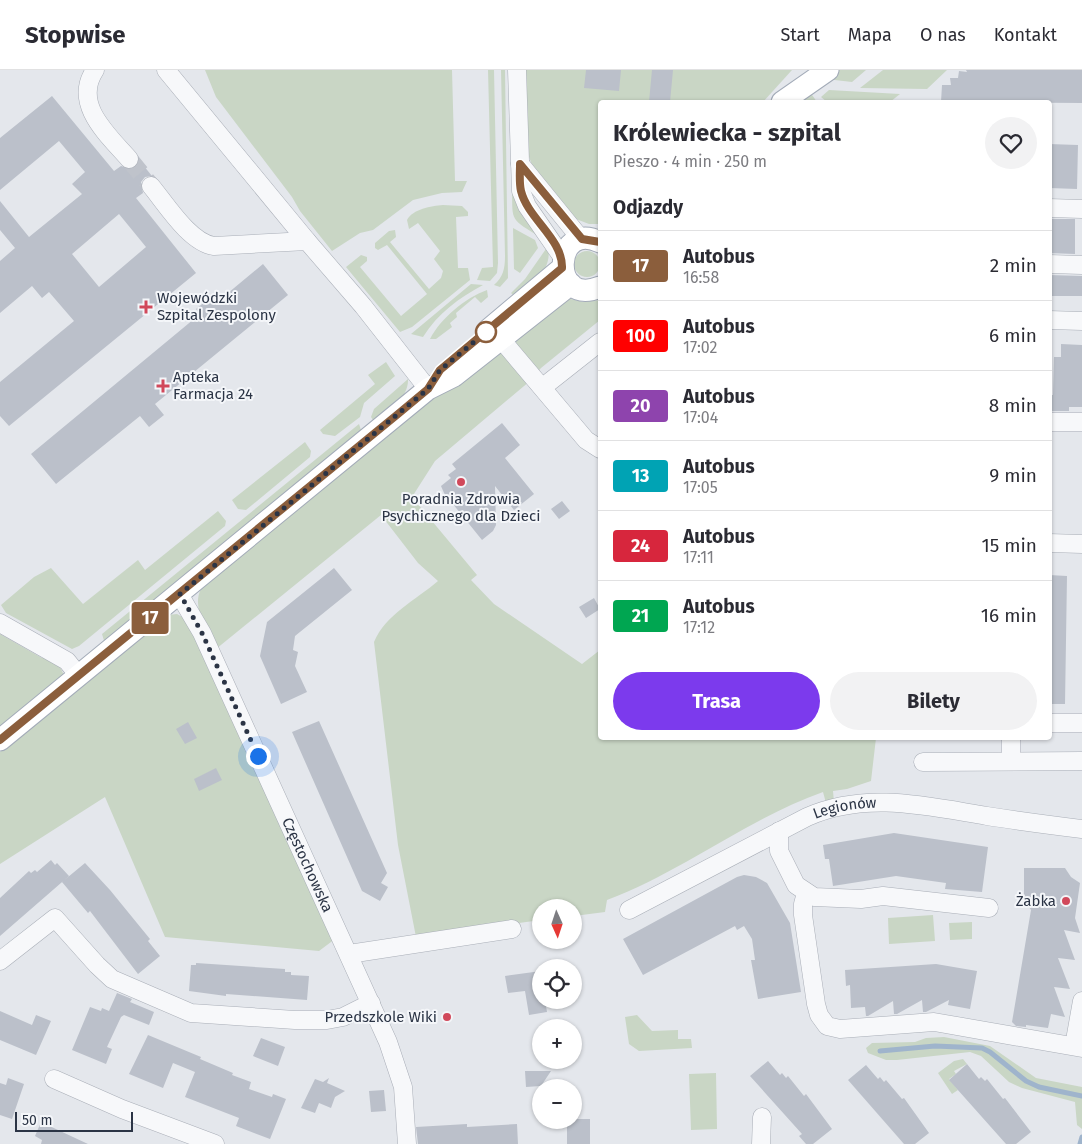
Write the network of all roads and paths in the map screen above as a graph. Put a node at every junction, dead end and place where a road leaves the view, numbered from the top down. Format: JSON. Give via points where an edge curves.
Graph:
{"nodes":[{"id":1,"x":95,"y":70,"type":"edge"},
{"id":2,"x":166,"y":70,"type":"edge"},
{"id":3,"x":517,"y":70,"type":"edge"},
{"id":4,"x":810,"y":70,"type":"edge"},
{"id":5,"x":828,"y":70,"type":"edge"},
{"id":6,"x":775,"y":100,"type":"edge"},
{"id":7,"x":785,"y":100,"type":"edge"},
{"id":8,"x":129,"y":159,"type":"tunnel mouth"},
{"id":9,"x":520,"y":164,"type":"junction"},
{"id":10,"x":151,"y":186,"type":"tunnel mouth"},
{"id":11,"x":1052,"y":208,"type":"edge"},
{"id":12,"x":1082,"y":210,"type":"edge"},
{"id":13,"x":594,"y":239,"type":"edge"},
{"id":14,"x":307,"y":241,"type":"junction"},
{"id":15,"x":1052,"y":264,"type":"edge"},
{"id":16,"x":1082,"y":265,"type":"edge"},
{"id":17,"x":565,"y":270,"type":"junction"},
{"id":18,"x":598,"y":287,"type":"edge"},
{"id":19,"x":1052,"y":320,"type":"edge"},
{"id":20,"x":1082,"y":321,"type":"edge"},
{"id":21,"x":500,"y":338,"type":"junction"},
{"id":22,"x":598,"y":344,"type":"edge"},
{"id":23,"x":543,"y":387,"type":"junction"},
{"id":24,"x":428,"y":389,"type":"junction"},
{"id":25,"x":1052,"y":422,"type":"edge"},
{"id":26,"x":1082,"y":422,"type":"edge"},
{"id":27,"x":598,"y":448,"type":"edge"},
{"id":28,"x":1052,"y":543,"type":"edge"},
{"id":29,"x":1082,"y":544,"type":"edge"},
{"id":30,"x":180,"y":594,"type":"junction"},
{"id":31,"x":0,"y":623,"type":"edge"},
{"id":32,"x":79,"y":676,"type":"junction"},
{"id":33,"x":1052,"y":723,"type":"edge"},
{"id":34,"x":1082,"y":723,"type":"edge"},
{"id":35,"x":0,"y":740,"type":"edge"},
{"id":36,"x":1011,"y":740,"type":"edge"},
{"id":37,"x":1011,"y":761,"type":"junction"},
{"id":38,"x":1082,"y":761,"type":"edge"},
{"id":39,"x":923,"y":762,"type":"dead end"},
{"id":40,"x":1082,"y":829,"type":"edge"},
{"id":41,"x":779,"y":831,"type":"junction"},
{"id":42,"x":806,"y":893,"type":"junction"},
{"id":43,"x":989,"y":908,"type":"dead end"},
{"id":44,"x":629,"y":910,"type":"dead end"},
{"id":45,"x":512,"y":929,"type":"dead end"},
{"id":46,"x":349,"y":954,"type":"junction"},
{"id":47,"x":0,"y":961,"type":"edge"},
{"id":48,"x":1082,"y":1001,"type":"edge"},
{"id":49,"x":371,"y":1003,"type":"junction"},
{"id":50,"x":1078,"y":1047,"type":"edge"},
{"id":51,"x":54,"y":1079,"type":"dead end"},
{"id":52,"x":762,"y":1117,"type":"dead end"},
{"id":53,"x":215,"y":1144,"type":"edge"},
{"id":54,"x":407,"y":1144,"type":"edge"},
{"id":55,"x":761,"y":1144,"type":"edge"}],
"edges":[{"from":1,"to":8,"type":"street","via":[[88,86],[89,107],[95,119]]},
{"from":2,"to":14,"type":"street"},
{"from":3,"to":9,"type":"street"},
{"from":4,"to":6,"type":"main road"},
{"from":5,"to":7,"type":"main road"},
{"from":9,"to":13,"type":"street"},
{"from":9,"to":17,"type":"street","via":[[521,191],[527,206]]},
{"from":10,"to":14,"type":"street","via":[[186,229],[203,244]]},
{"from":11,"to":12,"type":"street"},
{"from":13,"to":17,"type":"main road","via":[[570,246]]},
{"from":14,"to":24,"type":"street"},
{"from":15,"to":16,"type":"street"},
{"from":17,"to":18,"type":"main road","via":[[582,290]]},
{"from":17,"to":21,"type":"main road"},
{"from":17,"to":24,"type":"main road","via":[[440,370]]},
{"from":19,"to":20,"type":"street"},
{"from":21,"to":23,"type":"street"},
{"from":21,"to":24,"type":"main road","via":[[454,376]]},
{"from":22,"to":23,"type":"street"},
{"from":23,"to":27,"type":"street","via":[[586,440]]},
{"from":24,"to":30,"type":"main road"},
{"from":25,"to":26,"type":"street"},
{"from":28,"to":29,"type":"street"},
{"from":30,"to":32,"type":"main road"},
{"from":30,"to":46,"type":"street","name":"Częstochowska","via":[[202,633]]},
{"from":31,"to":32,"type":"street","via":[[67,661]]},
{"from":32,"to":35,"type":"main road"},
{"from":33,"to":34,"type":"street"},
{"from":36,"to":37,"type":"street"},
{"from":37,"to":38,"type":"street"},
{"from":37,"to":39,"type":"street"},
{"from":40,"to":41,"type":"street","name":"Legionów","via":[[882,801],[821,811]]},
{"from":41,"to":42,"type":"street","via":[[780,851],[796,885]]},
{"from":41,"to":44,"type":"street","name":"Legionów"},
{"from":42,"to":43,"type":"street","via":[[823,899],[883,896]]},
{"from":42,"to":50,"type":"street","via":[[803,915],[818,1009],[826,1026],[840,1029],[934,1022]]},
{"from":45,"to":46,"type":"street"},
{"from":46,"to":49,"type":"street","name":"Częstochowska"},
{"from":47,"to":49,"type":"street","via":[[55,918],[112,978],[191,1013],[313,1021],[337,1019]]},
{"from":48,"to":50,"type":"street"},
{"from":49,"to":54,"type":"street","name":"Częstochowska","via":[[400,1072]]},
{"from":51,"to":53,"type":"street"},
{"from":52,"to":55,"type":"street"}]}
